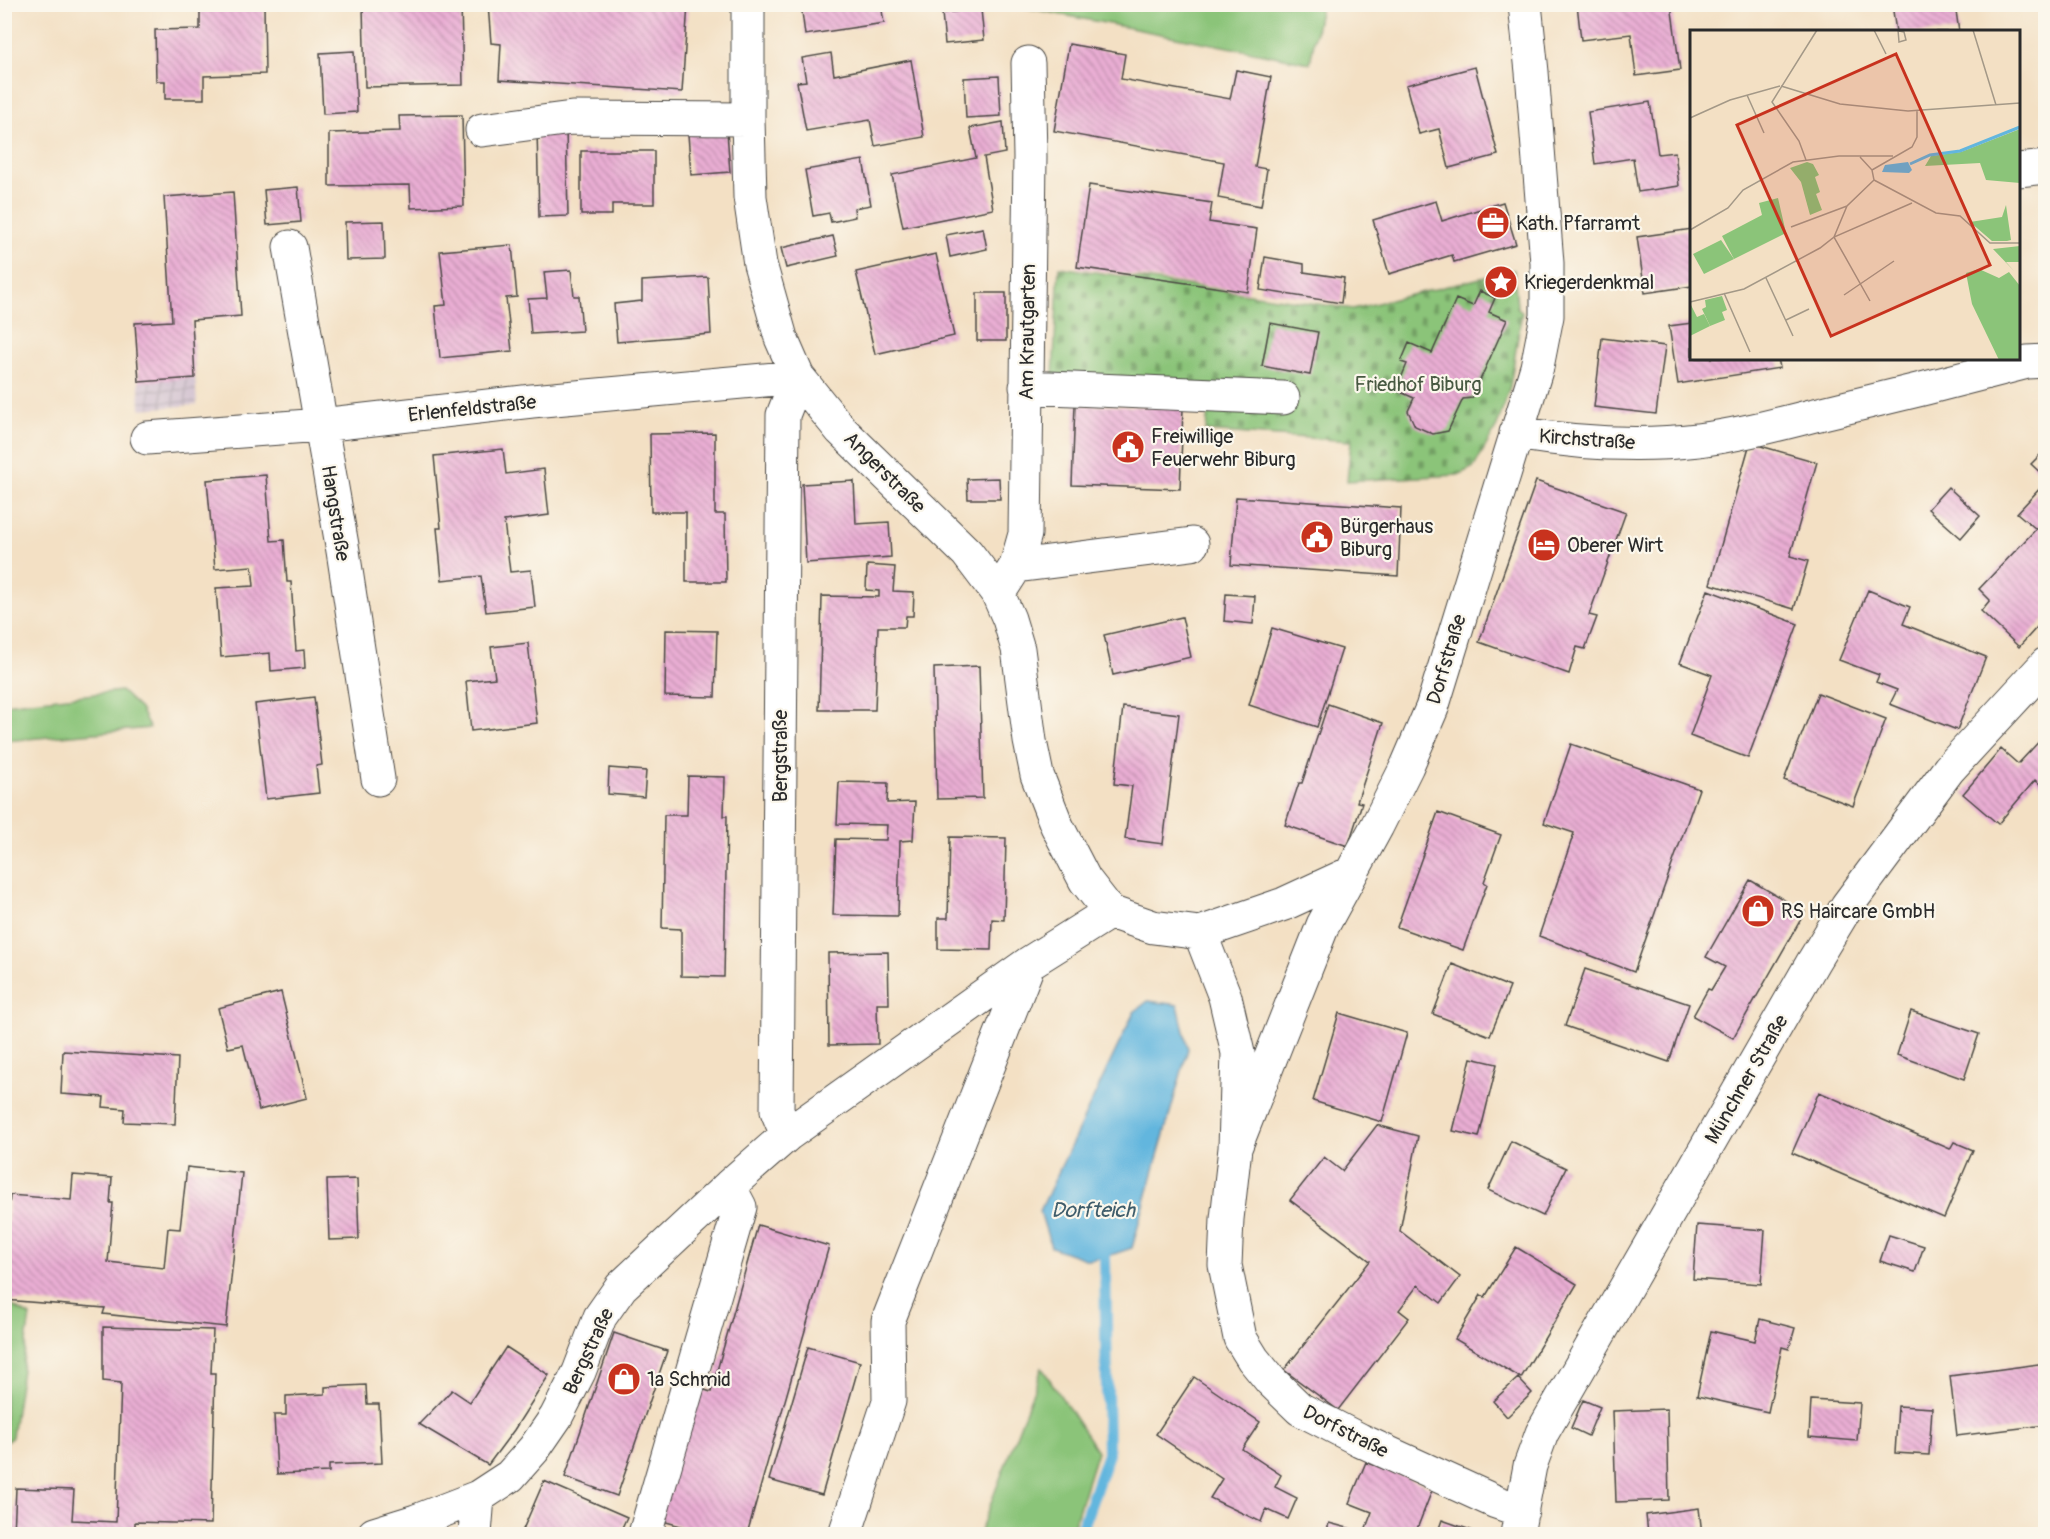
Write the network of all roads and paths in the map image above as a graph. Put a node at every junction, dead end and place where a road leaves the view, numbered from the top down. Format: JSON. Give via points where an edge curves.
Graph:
{"nodes":[{"id":1,"x":748,"y":4,"type":"edge"},
{"id":2,"x":1525,"y":4,"type":"edge"},
{"id":3,"x":1028,"y":63,"type":"dead end"},
{"id":4,"x":748,"y":119,"type":"junction"},
{"id":5,"x":482,"y":130,"type":"dead end"},
{"id":6,"x":2046,"y":167,"type":"edge"},
{"id":7,"x":2020,"y":170,"type":"edge"},
{"id":8,"x":290,"y":247,"type":"dead end"},
{"id":9,"x":2046,"y":361,"type":"edge"},
{"id":10,"x":798,"y":377,"type":"junction"},
{"id":11,"x":1026,"y":387,"type":"junction"},
{"id":12,"x":1283,"y":398,"type":"dead end"},
{"id":13,"x":321,"y":425,"type":"junction"},
{"id":14,"x":1516,"y":433,"type":"junction"},
{"id":15,"x":147,"y":438,"type":"dead end"},
{"id":16,"x":1192,"y":544,"type":"dead end"},
{"id":17,"x":1016,"y":566,"type":"junction"},
{"id":18,"x":998,"y":594,"type":"junction"},
{"id":19,"x":2046,"y":664,"type":"edge"},
{"id":20,"x":378,"y":779,"type":"dead end"},
{"id":21,"x":1349,"y":874,"type":"junction"},
{"id":22,"x":1110,"y":912,"type":"junction"},
{"id":23,"x":1200,"y":933,"type":"junction"},
{"id":24,"x":1029,"y":963,"type":"junction"},
{"id":25,"x":787,"y":1135,"type":"junction"},
{"id":26,"x":1235,"y":1148,"type":"junction"},
{"id":27,"x":729,"y":1186,"type":"junction"},
{"id":28,"x":478,"y":1497,"type":"junction"},
{"id":29,"x":1519,"y":1523,"type":"edge"},
{"id":30,"x":375,"y":1534,"type":"edge"},
{"id":31,"x":475,"y":1534,"type":"edge"},
{"id":32,"x":645,"y":1534,"type":"edge"},
{"id":33,"x":845,"y":1534,"type":"edge"}],
"edges":[{"from":1,"to":4,"type":"street","name":"Angerstraße"},
{"from":2,"to":14,"type":"street","name":"Kirchstraße","via":[[1547,263],[1547,316],[1537,367]]},
{"from":3,"to":11,"type":"street","name":"Am Krautgarten"},
{"from":4,"to":5,"type":"street","via":[[572,118]]},
{"from":4,"to":10,"type":"street","name":"Angerstraße","via":[[750,197],[760,264]]},
{"from":6,"to":7,"type":"street"},
{"from":8,"to":13,"type":"street","name":"Hangstraße"},
{"from":9,"to":14,"type":"street","name":"Kirchstraße","via":[[2027,362],[1697,440],[1623,444]]},
{"from":10,"to":13,"type":"street","name":"Erlenfeldstraße"},
{"from":10,"to":18,"type":"street","name":"Angerstraße","via":[[841,430],[967,553]]},
{"from":10,"to":25,"type":"street","name":"Bergstraße","via":[[783,415],[777,1110]]},
{"from":11,"to":12,"type":"street"},
{"from":11,"to":17,"type":"street","name":"Am Krautgarten","via":[[1025,534]]},
{"from":13,"to":15,"type":"street","name":"Erlenfeldstraße"},
{"from":13,"to":20,"type":"street","name":"Hangstraße"},
{"from":14,"to":21,"type":"street","name":"Dorfstraße","via":[[1432,708],[1407,766]]},
{"from":16,"to":17,"type":"street"},
{"from":17,"to":18,"type":"street","name":"Am Krautgarten"},
{"from":18,"to":22,"type":"street","name":"Angerstraße","via":[[1018,649],[1037,775],[1057,826],[1085,880]]},
{"from":19,"to":29,"type":"street","name":"Münchner Straße","via":[[1948,770],[1847,906],[1542,1432],[1530,1466]]},
{"from":21,"to":23,"type":"street","via":[[1284,904]]},
{"from":21,"to":26,"type":"street","name":"Dorfstraße","via":[[1323,925]]},
{"from":22,"to":23,"type":"street","via":[[1153,927]]},
{"from":22,"to":24,"type":"street","name":"Bergstraße"},
{"from":23,"to":26,"type":"street","name":"Dorfstraße","via":[[1225,997],[1238,1053]]},
{"from":24,"to":25,"type":"street","name":"Bergstraße"},
{"from":24,"to":33,"type":"street","via":[[888,1321],[889,1401]]},
{"from":25,"to":27,"type":"street","name":"Bergstraße"},
{"from":26,"to":29,"type":"street","name":"Dorfstraße","via":[[1225,1265],[1240,1338],[1253,1359],[1300,1409],[1497,1502]]},
{"from":27,"to":28,"type":"street","name":"Bergstraße","via":[[621,1287],[600,1317],[556,1417],[510,1476]]},
{"from":27,"to":32,"type":"street","via":[[740,1207]]},
{"from":28,"to":30,"type":"street","name":"Bergstraße"},
{"from":28,"to":31,"type":"street"}]}
